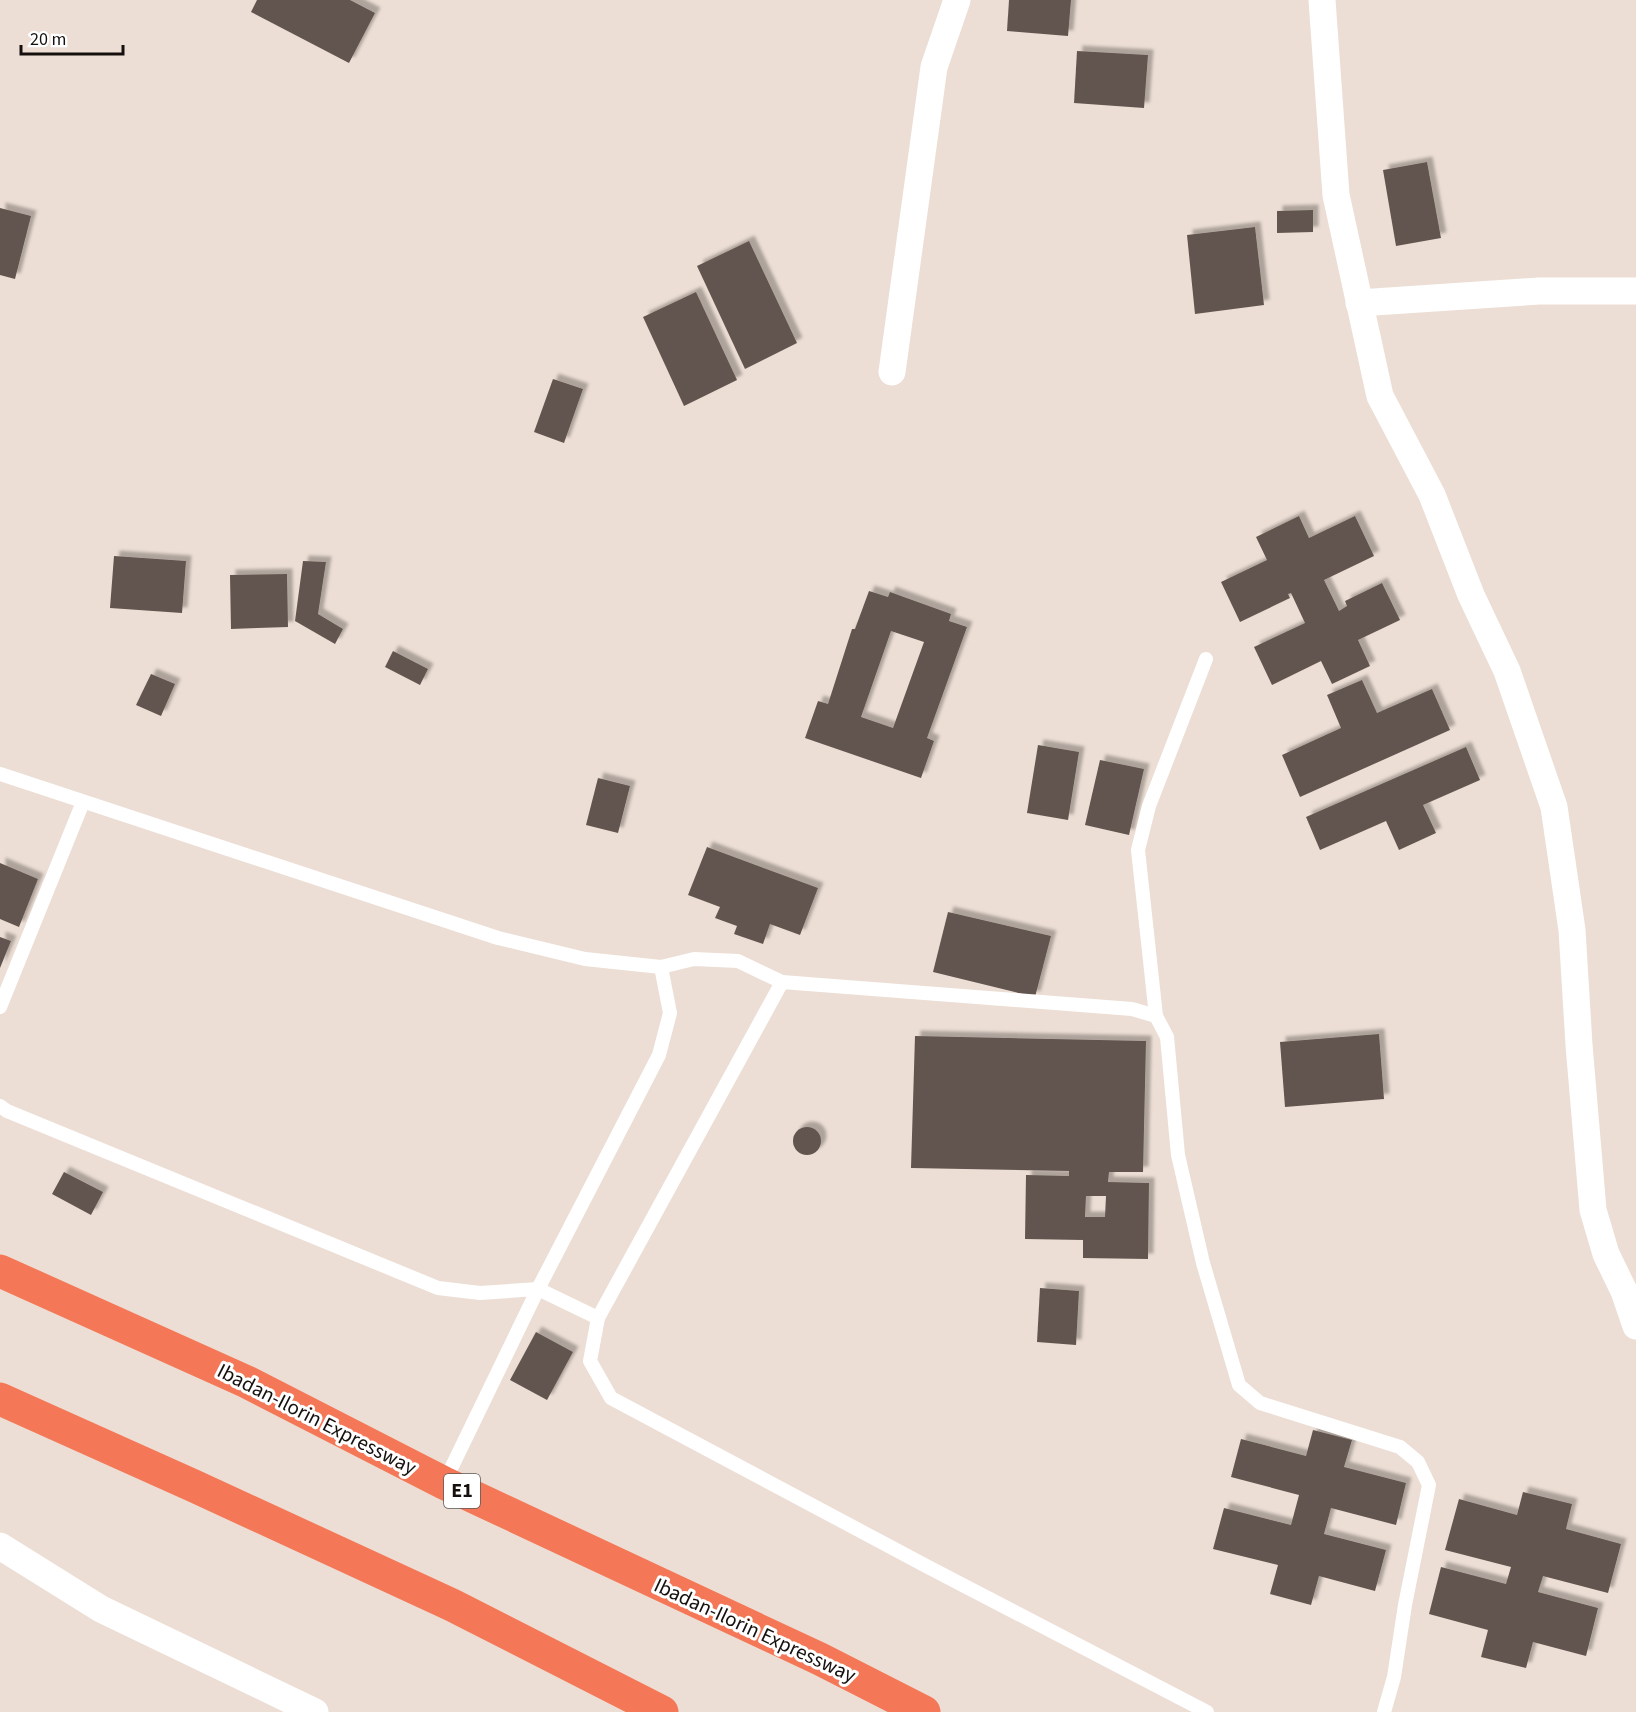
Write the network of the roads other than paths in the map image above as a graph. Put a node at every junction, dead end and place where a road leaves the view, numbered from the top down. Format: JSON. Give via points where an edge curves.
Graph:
{"nodes":[{"id":1,"x":957,"y":0,"type":"edge"},
{"id":2,"x":1322,"y":0,"type":"edge"},
{"id":3,"x":1636,"y":291,"type":"edge"},
{"id":4,"x":1359,"y":303,"type":"junction"},
{"id":5,"x":892,"y":372,"type":"dead end"},
{"id":6,"x":1206,"y":659,"type":"dead end"},
{"id":7,"x":0,"y":774,"type":"edge"},
{"id":8,"x":83,"y":802,"type":"junction"},
{"id":9,"x":661,"y":967,"type":"junction"},
{"id":10,"x":782,"y":982,"type":"junction"},
{"id":11,"x":0,"y":1007,"type":"edge"},
{"id":12,"x":1156,"y":1016,"type":"junction"},
{"id":13,"x":0,"y":1106,"type":"edge"},
{"id":14,"x":0,"y":1271,"type":"edge"},
{"id":15,"x":538,"y":1289,"type":"junction"},
{"id":16,"x":598,"y":1318,"type":"junction"},
{"id":17,"x":1636,"y":1326,"type":"edge"},
{"id":18,"x":0,"y":1399,"type":"edge"},
{"id":19,"x":444,"y":1483,"type":"junction"},
{"id":20,"x":0,"y":1546,"type":"edge"},
{"id":21,"x":315,"y":1712,"type":"edge"},
{"id":22,"x":662,"y":1712,"type":"edge"},
{"id":23,"x":924,"y":1712,"type":"edge"},
{"id":24,"x":1207,"y":1712,"type":"edge"},
{"id":25,"x":1384,"y":1712,"type":"edge"}],
"edges":[{"from":1,"to":5,"type":"street","via":[[934,67]]},
{"from":2,"to":4,"type":"street","via":[[1336,195]]},
{"from":3,"to":4,"type":"street","via":[[1539,291]]},
{"from":4,"to":17,"type":"street","via":[[1380,396],[1432,495],[1471,596],[1507,671],[1554,807],[1572,930],[1593,1210],[1606,1254]]},
{"from":6,"to":12,"type":"lane","via":[[1149,806],[1138,850]]},
{"from":7,"to":8,"type":"lane"},
{"from":8,"to":9,"type":"lane","via":[[498,938],[585,959]]},
{"from":8,"to":11,"type":"lane"},
{"from":9,"to":10,"type":"lane","via":[[694,959],[738,961]]},
{"from":9,"to":15,"type":"lane","via":[[670,1013],[659,1054]]},
{"from":10,"to":12,"type":"lane","via":[[1132,1009]]},
{"from":10,"to":16,"type":"lane"},
{"from":12,"to":25,"type":"lane","via":[[1167,1037],[1178,1155],[1203,1263],[1239,1385],[1260,1403],[1400,1447],[1418,1462],[1430,1485]]},
{"from":13,"to":15,"type":"lane","via":[[438,1288],[480,1293]]},
{"from":14,"to":19,"type":"highway","name":"Ibadan-Ilorin Expressway","number":"E1","via":[[247,1382]]},
{"from":15,"to":16,"type":"lane"},
{"from":15,"to":19,"type":"lane"},
{"from":16,"to":24,"type":"lane","via":[[590,1361],[611,1398]]},
{"from":18,"to":22,"type":"highway","via":[[452,1605]]},
{"from":19,"to":23,"type":"highway","name":"Ibadan-Ilorin Expressway","number":"E1"},
{"from":20,"to":21,"type":"street","via":[[101,1609]]}]}
